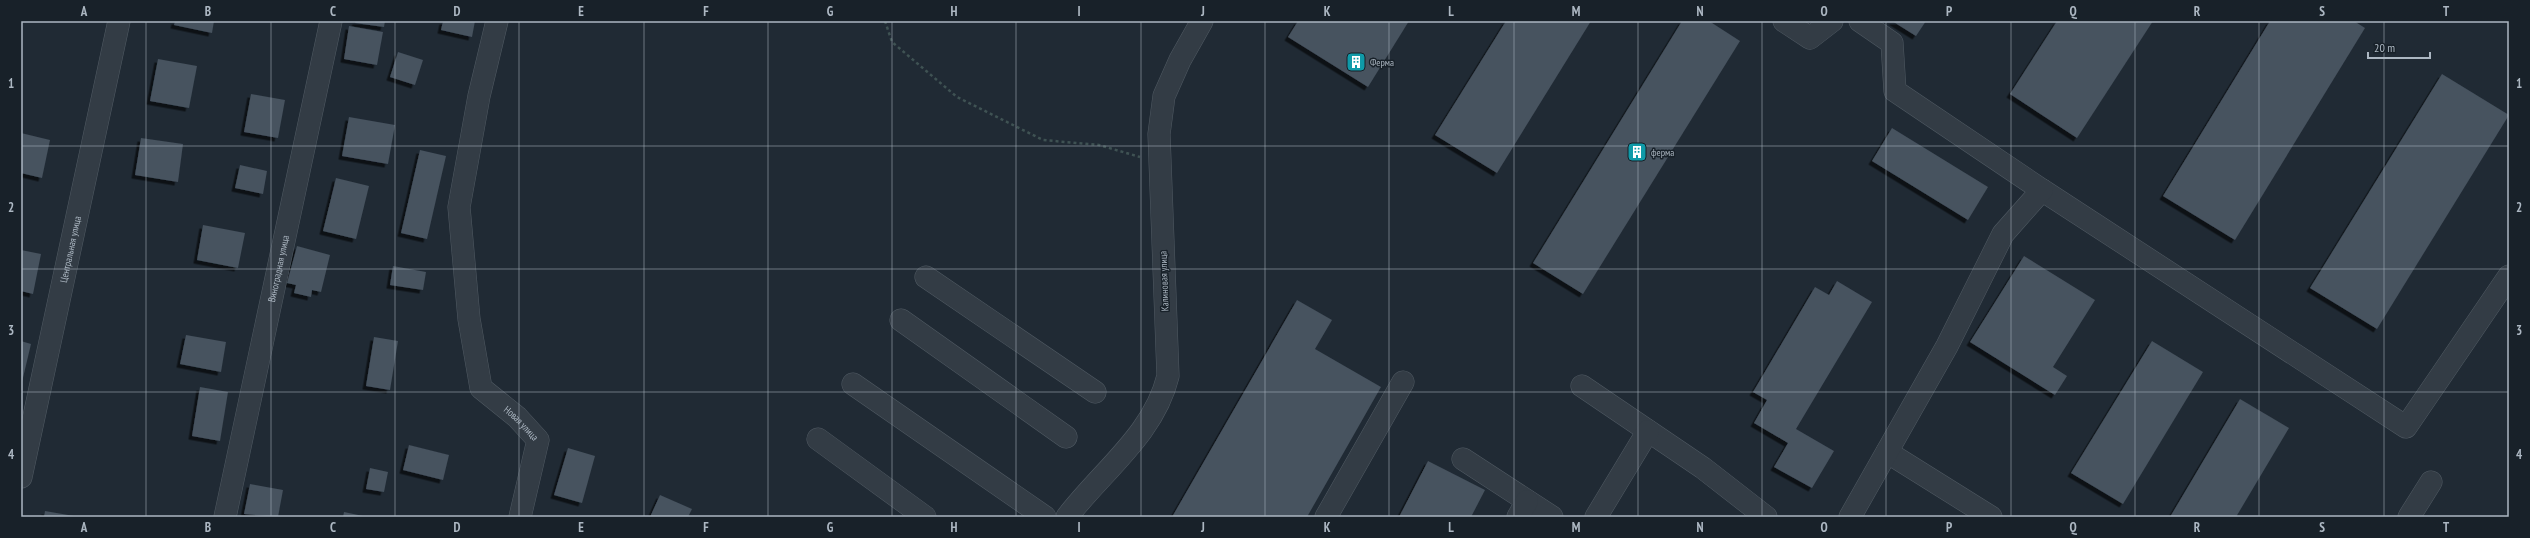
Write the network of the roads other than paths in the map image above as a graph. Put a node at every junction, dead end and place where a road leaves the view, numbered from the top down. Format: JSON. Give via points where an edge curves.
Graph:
{"nodes":[{"id":1,"x":119,"y":21,"type":"edge"},
{"id":2,"x":331,"y":21,"type":"edge"},
{"id":3,"x":497,"y":21,"type":"edge"},
{"id":4,"x":1202,"y":21,"type":"edge"},
{"id":5,"x":1784,"y":21,"type":"edge"},
{"id":6,"x":1832,"y":21,"type":"edge"},
{"id":7,"x":1860,"y":21,"type":"edge"},
{"id":8,"x":2042,"y":190,"type":"junction"},
{"id":9,"x":2509,"y":276,"type":"edge"},
{"id":10,"x":926,"y":277,"type":"dead end"},
{"id":11,"x":901,"y":320,"type":"dead end"},
{"id":12,"x":1403,"y":382,"type":"dead end"},
{"id":13,"x":853,"y":384,"type":"dead end"},
{"id":14,"x":1582,"y":386,"type":"dead end"},
{"id":15,"x":1095,"y":392,"type":"dead end"},
{"id":16,"x":1648,"y":431,"type":"junction"},
{"id":17,"x":1066,"y":437,"type":"dead end"},
{"id":18,"x":818,"y":439,"type":"dead end"},
{"id":19,"x":1887,"y":452,"type":"junction"},
{"id":20,"x":1463,"y":459,"type":"dead end"},
{"id":21,"x":21,"y":477,"type":"edge"},
{"id":22,"x":2431,"y":482,"type":"dead end"},
{"id":23,"x":1523,"y":509,"type":"edge"},
{"id":24,"x":225,"y":517,"type":"edge"},
{"id":25,"x":520,"y":517,"type":"edge"},
{"id":26,"x":925,"y":517,"type":"edge"},
{"id":27,"x":1045,"y":517,"type":"edge"},
{"id":28,"x":1067,"y":517,"type":"edge"},
{"id":29,"x":1326,"y":517,"type":"edge"},
{"id":30,"x":1552,"y":517,"type":"edge"},
{"id":31,"x":1596,"y":517,"type":"edge"},
{"id":32,"x":1766,"y":517,"type":"edge"},
{"id":33,"x":1850,"y":517,"type":"edge"},
{"id":34,"x":1991,"y":517,"type":"edge"},
{"id":35,"x":2409,"y":517,"type":"edge"}],
"edges":[{"from":1,"to":21,"type":"street","name":"Центральная улица"},
{"from":2,"to":24,"type":"street","name":"Виноградная улица"},
{"from":3,"to":25,"type":"street","name":"Новая улица","via":[[479,96],[458,207],[469,319],[481,388],[517,416],[538,440]]},
{"from":4,"to":28,"type":"street","name":"Калиновая улица","via":[[1164,96],[1158,134],[1168,376],[1163,396],[1148,424]]},
{"from":5,"to":6,"type":"street","via":[[1810,38]]},
{"from":7,"to":8,"type":"street","via":[[1892,43],[1895,91]]},
{"from":8,"to":9,"type":"street","via":[[2406,427]]},
{"from":8,"to":19,"type":"street","via":[[2002,234],[1947,346]]},
{"from":10,"to":15,"type":"street"},
{"from":11,"to":17,"type":"street"},
{"from":12,"to":29,"type":"street"},
{"from":13,"to":27,"type":"street"},
{"from":14,"to":16,"type":"street"},
{"from":16,"to":31,"type":"street"},
{"from":16,"to":32,"type":"street","via":[[1703,468]]},
{"from":18,"to":26,"type":"street"},
{"from":19,"to":33,"type":"street"},
{"from":19,"to":34,"type":"street"},
{"from":20,"to":23,"type":"street"},
{"from":22,"to":35,"type":"street"},
{"from":23,"to":30,"type":"street"}]}
